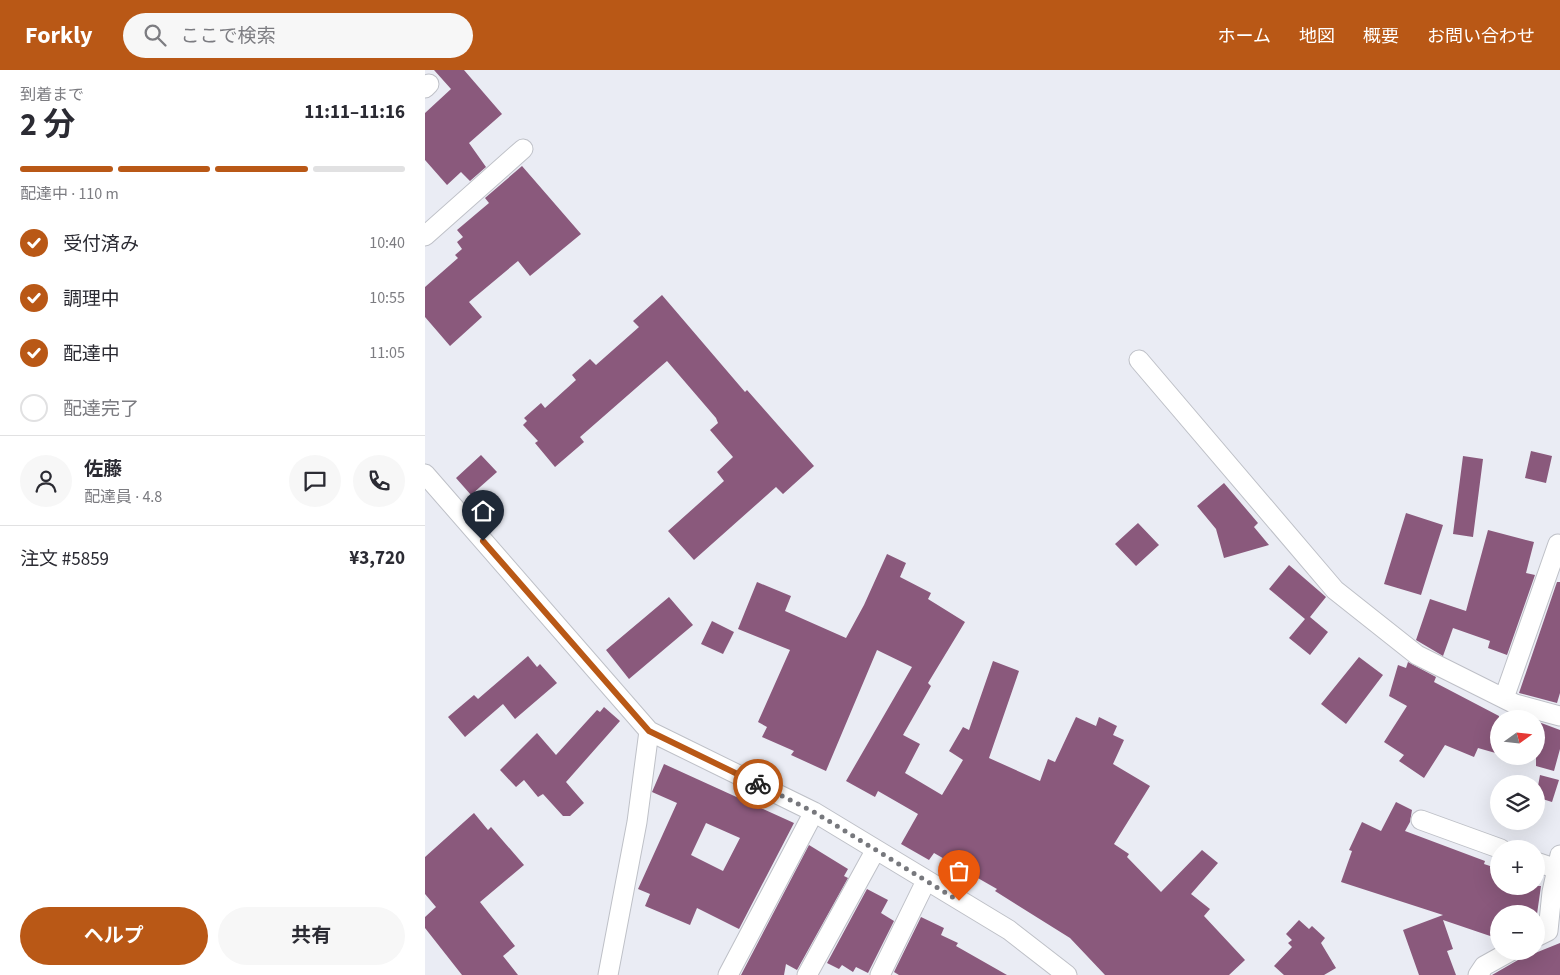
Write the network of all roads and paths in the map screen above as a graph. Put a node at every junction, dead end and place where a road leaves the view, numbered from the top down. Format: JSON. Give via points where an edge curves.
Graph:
{"nodes":[{"id":1,"x":523,"y":149,"type":"dead end"},
{"id":2,"x":425,"y":236,"type":"edge"},
{"id":3,"x":1139,"y":360,"type":"dead end"},
{"id":4,"x":428,"y":483,"type":"edge"},
{"id":5,"x":1558,"y":544,"type":"dead end"},
{"id":6,"x":1504,"y":698,"type":"junction"},
{"id":7,"x":1560,"y":716,"type":"edge"},
{"id":8,"x":649,"y":731,"type":"junction"},
{"id":9,"x":814,"y":812,"type":"junction"},
{"id":10,"x":1421,"y":820,"type":"dead end"},
{"id":11,"x":1490,"y":845,"type":"edge"},
{"id":12,"x":875,"y":851,"type":"junction"},
{"id":13,"x":1545,"y":862,"type":"edge"},
{"id":14,"x":1558,"y":862,"type":"edge"},
{"id":15,"x":926,"y":881,"type":"junction"},
{"id":16,"x":1548,"y":932,"type":"edge"},
{"id":17,"x":1495,"y":960,"type":"edge"},
{"id":18,"x":608,"y":975,"type":"edge"},
{"id":19,"x":728,"y":975,"type":"edge"},
{"id":20,"x":807,"y":975,"type":"edge"},
{"id":21,"x":880,"y":975,"type":"edge"},
{"id":22,"x":1067,"y":975,"type":"edge"},
{"id":23,"x":1478,"y":975,"type":"edge"}],
"edges":[{"from":1,"to":2,"type":"street"},
{"from":3,"to":6,"type":"street","via":[[1335,590],[1417,654]]},
{"from":4,"to":8,"type":"street"},
{"from":5,"to":6,"type":"street"},
{"from":6,"to":7,"type":"street"},
{"from":8,"to":9,"type":"street"},
{"from":8,"to":18,"type":"street","via":[[637,822]]},
{"from":9,"to":12,"type":"street"},
{"from":9,"to":19,"type":"street"},
{"from":10,"to":11,"type":"street"},
{"from":12,"to":15,"type":"street"},
{"from":12,"to":20,"type":"street"},
{"from":13,"to":14,"type":"street"},
{"from":14,"to":16,"type":"street"},
{"from":15,"to":21,"type":"street"},
{"from":15,"to":22,"type":"street","via":[[1009,930]]},
{"from":17,"to":23,"type":"street","via":[[1484,966]]}]}
